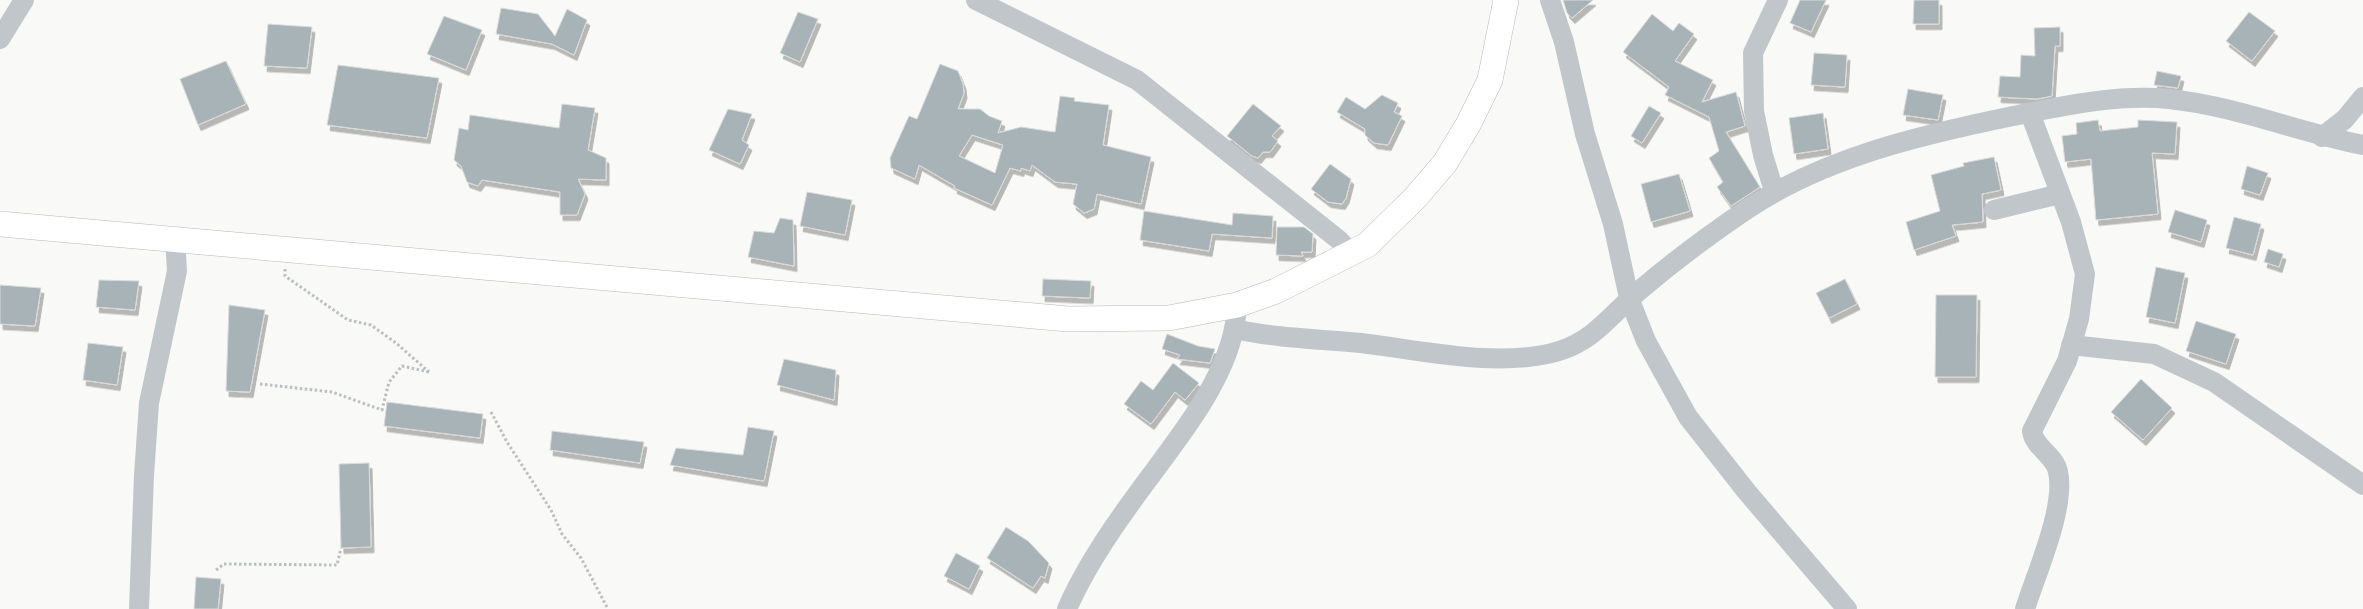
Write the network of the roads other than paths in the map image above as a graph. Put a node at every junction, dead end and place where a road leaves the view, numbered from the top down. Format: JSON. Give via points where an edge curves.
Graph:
{"nodes":[{"id":1,"x":24,"y":0,"type":"edge"},
{"id":2,"x":976,"y":0,"type":"edge"},
{"id":3,"x":1506,"y":0,"type":"edge"},
{"id":4,"x":1550,"y":0,"type":"edge"},
{"id":5,"x":1778,"y":0,"type":"edge"},
{"id":6,"x":0,"y":39,"type":"edge"},
{"id":7,"x":2363,"y":97,"type":"edge"},
{"id":8,"x":2030,"y":113,"type":"junction"},
{"id":9,"x":2344,"y":119,"type":"junction"},
{"id":10,"x":2322,"y":137,"type":"junction"},
{"id":11,"x":2354,"y":143,"type":"edge"},
{"id":12,"x":1774,"y":191,"type":"junction"},
{"id":13,"x":2060,"y":194,"type":"junction"},
{"id":14,"x":1994,"y":210,"type":"dead end"},
{"id":15,"x":0,"y":224,"type":"edge"},
{"id":16,"x":175,"y":238,"type":"junction"},
{"id":17,"x":1351,"y":254,"type":"junction"},
{"id":18,"x":1629,"y":298,"type":"junction"},
{"id":19,"x":1235,"y":317,"type":"junction"},
{"id":20,"x":2071,"y":345,"type":"junction"},
{"id":21,"x":2363,"y":485,"type":"edge"},
{"id":22,"x":139,"y":609,"type":"edge"},
{"id":23,"x":1067,"y":609,"type":"edge"},
{"id":24,"x":1847,"y":609,"type":"edge"},
{"id":25,"x":2025,"y":609,"type":"edge"}],
"edges":[{"from":1,"to":6,"type":"street"},
{"from":2,"to":17,"type":"street","via":[[1137,80],[1339,240]]},
{"from":3,"to":17,"type":"main road","via":[[1490,80],[1445,163],[1367,245]]},
{"from":4,"to":18,"type":"street","via":[[1564,42],[1585,134],[1613,224]]},
{"from":5,"to":12,"type":"street","via":[[1753,53],[1754,111]]},
{"from":7,"to":9,"type":"street"},
{"from":8,"to":10,"type":"street","via":[[2050,107],[2144,97],[2236,110]]},
{"from":8,"to":12,"type":"street","via":[[1927,134],[1834,165]]},
{"from":8,"to":13,"type":"street"},
{"from":9,"to":10,"type":"street"},
{"from":9,"to":11,"type":"street"},
{"from":10,"to":11,"type":"street"},
{"from":12,"to":18,"type":"street","via":[[1689,248]]},
{"from":13,"to":14,"type":"street"},
{"from":13,"to":20,"type":"street","via":[[2085,274],[2079,319]]},
{"from":15,"to":16,"type":"main road"},
{"from":16,"to":19,"type":"main road","via":[[1068,319]]},
{"from":16,"to":22,"type":"street","via":[[177,271],[149,403]]},
{"from":17,"to":19,"type":"main road","via":[[1276,291]]},
{"from":18,"to":19,"type":"street","via":[[1609,321],[1584,340],[1542,356],[1482,358],[1261,334]]},
{"from":18,"to":24,"type":"street","via":[[1646,340],[1688,417]]},
{"from":19,"to":23,"type":"street","via":[[1219,371],[1173,448],[1130,504],[1080,580]]},
{"from":20,"to":21,"type":"street","via":[[2154,354],[2214,382]]},
{"from":20,"to":25,"type":"street","via":[[2067,361],[2032,431],[2033,438],[2058,472],[2058,505]]}]}
